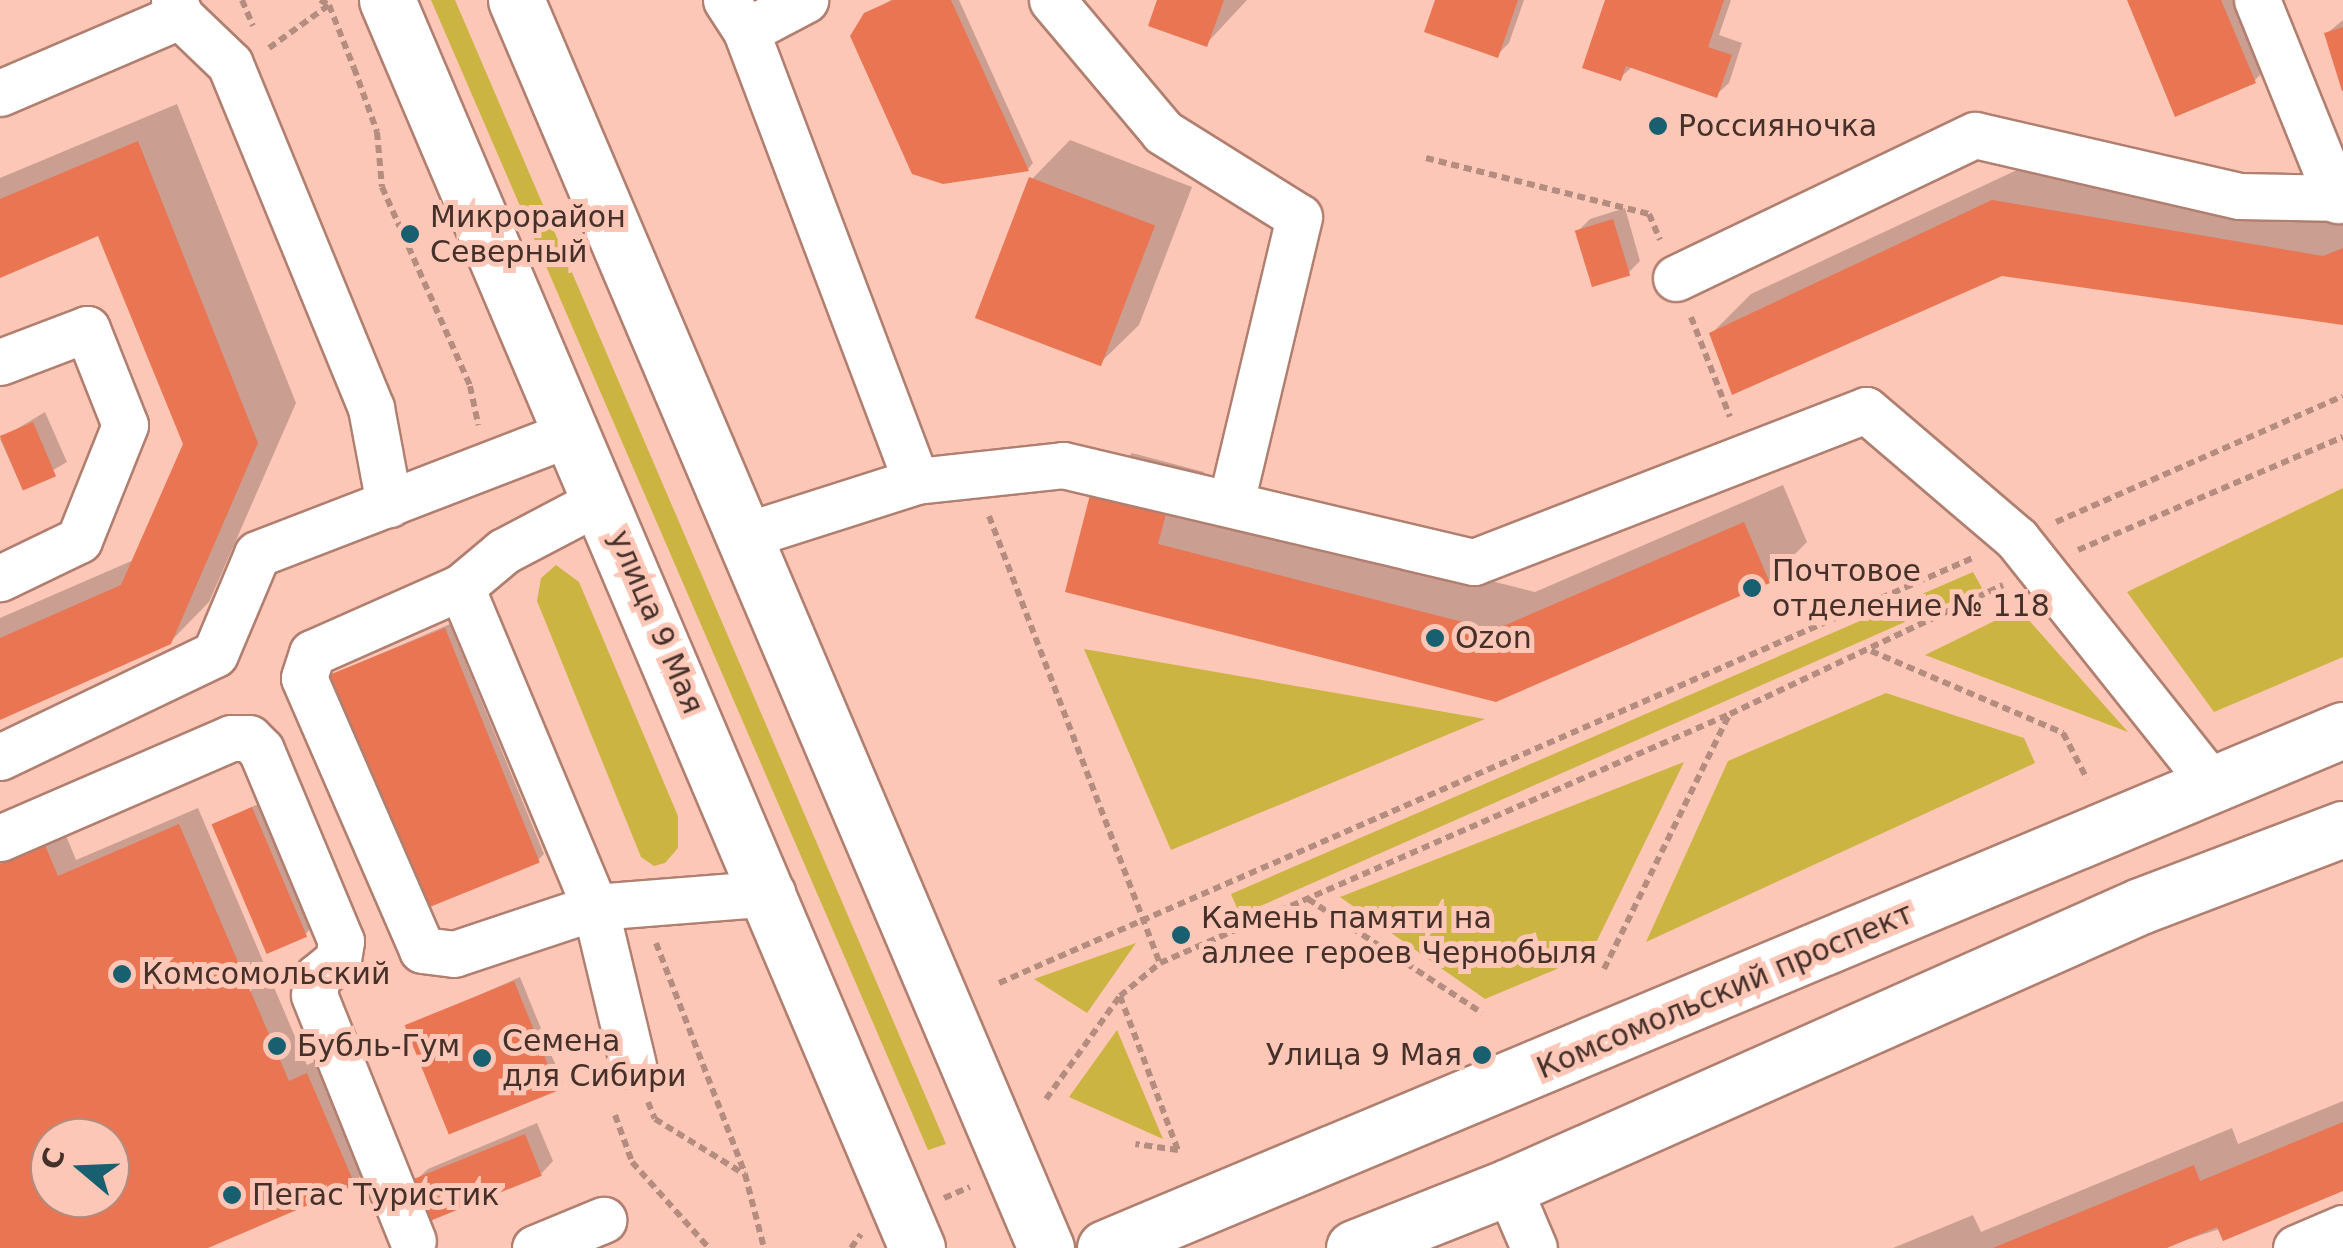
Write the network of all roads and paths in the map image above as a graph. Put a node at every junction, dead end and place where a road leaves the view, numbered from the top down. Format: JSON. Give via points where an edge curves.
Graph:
{"nodes":[{"id":1,"x":320,"y":0,"type":"edge"},
{"id":2,"x":387,"y":0,"type":"edge"},
{"id":3,"x":516,"y":0,"type":"edge"},
{"id":4,"x":805,"y":0,"type":"edge"},
{"id":5,"x":1054,"y":0,"type":"edge"},
{"id":6,"x":2258,"y":0,"type":"edge"},
{"id":7,"x":329,"y":5,"type":"junction"},
{"id":8,"x":177,"y":8,"type":"edge"},
{"id":9,"x":736,"y":16,"type":"edge"},
{"id":10,"x":230,"y":64,"type":"junction"},
{"id":11,"x":0,"y":93,"type":"edge"},
{"id":12,"x":1426,"y":158,"type":"dead end"},
{"id":13,"x":2341,"y":199,"type":"edge"},
{"id":14,"x":1676,"y":278,"type":"junction"},
{"id":15,"x":0,"y":362,"type":"edge"},
{"id":16,"x":470,"y":386,"type":"dead end"},
{"id":17,"x":2343,"y":396,"type":"edge"},
{"id":18,"x":575,"y":431,"type":"junction"},
{"id":19,"x":2343,"y":436,"type":"edge"},
{"id":20,"x":1747,"y":460,"type":"junction"},
{"id":21,"x":974,"y":475,"type":"junction"},
{"id":22,"x":916,"y":481,"type":"junction"},
{"id":23,"x":603,"y":498,"type":"junction"},
{"id":24,"x":1231,"y":503,"type":"junction"},
{"id":25,"x":388,"y":504,"type":"junction"},
{"id":26,"x":744,"y":536,"type":"junction"},
{"id":27,"x":2028,"y":553,"type":"junction"},
{"id":28,"x":0,"y":578,"type":"edge"},
{"id":29,"x":461,"y":587,"type":"junction"},
{"id":30,"x":1870,"y":650,"type":"junction"},
{"id":31,"x":1730,"y":714,"type":"junction"},
{"id":32,"x":2343,"y":730,"type":"edge"},
{"id":33,"x":0,"y":757,"type":"edge"},
{"id":34,"x":2088,"y":779,"type":"dead end"},
{"id":35,"x":2212,"y":784,"type":"junction"},
{"id":36,"x":2343,"y":829,"type":"edge"},
{"id":37,"x":0,"y":838,"type":"edge"},
{"id":38,"x":772,"y":893,"type":"junction"},
{"id":39,"x":1307,"y":899,"type":"junction"},
{"id":40,"x":642,"y":906,"type":"junction"},
{"id":41,"x":595,"y":907,"type":"junction"},
{"id":42,"x":1142,"y":918,"type":"junction"},
{"id":43,"x":1160,"y":963,"type":"junction"},
{"id":44,"x":1604,"y":969,"type":"dead end"},
{"id":45,"x":999,"y":983,"type":"dead end"},
{"id":46,"x":1120,"y":996,"type":"junction"},
{"id":47,"x":1482,"y":1013,"type":"dead end"},
{"id":48,"x":632,"y":1065,"type":"joint"},
{"id":49,"x":1046,"y":1099,"type":"dead end"},
{"id":50,"x":615,"y":1115,"type":"dead end"},
{"id":51,"x":1136,"y":1144,"type":"dead end"},
{"id":52,"x":745,"y":1174,"type":"junction"},
{"id":53,"x":971,"y":1186,"type":"dead end"},
{"id":54,"x":1508,"y":1186,"type":"junction"},
{"id":55,"x":943,"y":1198,"type":"dead end"},
{"id":56,"x":603,"y":1220,"type":"dead end"},
{"id":57,"x":2343,"y":1228,"type":"edge"},
{"id":58,"x":861,"y":1234,"type":"dead end"},
{"id":59,"x":408,"y":1246,"type":"edge"},
{"id":60,"x":535,"y":1248,"type":"edge"},
{"id":61,"x":709,"y":1248,"type":"edge"},
{"id":62,"x":764,"y":1248,"type":"edge"},
{"id":63,"x":850,"y":1248,"type":"edge"},
{"id":64,"x":917,"y":1248,"type":"edge"},
{"id":65,"x":1046,"y":1248,"type":"edge"},
{"id":66,"x":1105,"y":1248,"type":"edge"},
{"id":67,"x":1354,"y":1248,"type":"edge"},
{"id":68,"x":1534,"y":1248,"type":"edge"},
{"id":69,"x":2296,"y":1248,"type":"edge"}],
"edges":[{"from":1,"to":7,"type":"path"},
{"from":2,"to":18,"type":"main road","name":"улица 9 Мая"},
{"from":3,"to":26,"type":"main road"},
{"from":4,"to":9,"type":"lane"},
{"from":5,"to":24,"type":"lane","via":[[1163,132],[1299,218]]},
{"from":6,"to":13,"type":"lane"},
{"from":7,"to":10,"type":"path","via":[[264,51]]},
{"from":7,"to":16,"type":"path","via":[[377,132],[382,187]]},
{"from":8,"to":10,"type":"lane"},
{"from":8,"to":11,"type":"lane"},
{"from":9,"to":22,"type":"lane"},
{"from":10,"to":25,"type":"lane","via":[[371,408]]},
{"from":12,"to":14,"type":"path","via":[[1650,214]]},
{"from":13,"to":14,"type":"lane","via":[[2239,196],[1974,135]]},
{"from":14,"to":20,"type":"path"},
{"from":15,"to":28,"type":"lane","via":[[87,329],[125,425],[79,540]]},
{"from":17,"to":27,"type":"path"},
{"from":18,"to":23,"type":"main road","name":"улица 9 Мая"},
{"from":18,"to":25,"type":"lane"},
{"from":19,"to":27,"type":"path"},
{"from":20,"to":24,"type":"lane","via":[[1474,562]]},
{"from":20,"to":27,"type":"lane","via":[[1866,410]]},
{"from":21,"to":22,"type":"lane"},
{"from":21,"to":24,"type":"lane","via":[[1063,465]]},
{"from":21,"to":42,"type":"path"},
{"from":22,"to":26,"type":"lane"},
{"from":23,"to":29,"type":"lane","via":[[504,550]]},
{"from":23,"to":38,"type":"main road","name":"улица 9 Мая"},
{"from":25,"to":33,"type":"lane","via":[[257,554],[215,654]]},
{"from":26,"to":65,"type":"main road"},
{"from":27,"to":30,"type":"path"},
{"from":27,"to":35,"type":"lane"},
{"from":27,"to":42,"type":"path"},
{"from":29,"to":41,"type":"lane"},
{"from":29,"to":41,"type":"lane","via":[[312,653],[304,678],[422,950],[454,954]]},
{"from":30,"to":31,"type":"path"},
{"from":30,"to":34,"type":"path","via":[[2063,733]]},
{"from":31,"to":39,"type":"path"},
{"from":31,"to":44,"type":"path"},
{"from":32,"to":35,"type":"main road","name":"Комсомольский проспект"},
{"from":35,"to":66,"type":"main road","name":"Комсомольский проспект"},
{"from":36,"to":54,"type":"main road","via":[[2140,906]]},
{"from":37,"to":59,"type":"lane","via":[[231,738],[248,738],[261,750],[341,942],[338,960],[317,976],[314,995]]},
{"from":38,"to":40,"type":"lane"},
{"from":38,"to":64,"type":"main road","name":"улица 9 Мая"},
{"from":39,"to":43,"type":"path"},
{"from":39,"to":47,"type":"path"},
{"from":40,"to":41,"type":"lane"},
{"from":40,"to":52,"type":"path"},
{"from":41,"to":48,"type":"lane"},
{"from":42,"to":43,"type":"path"},
{"from":42,"to":45,"type":"path"},
{"from":43,"to":46,"type":"path"},
{"from":46,"to":49,"type":"path"},
{"from":46,"to":51,"type":"path","via":[[1178,1150]]},
{"from":48,"to":52,"type":"path","via":[[655,1119]]},
{"from":50,"to":61,"type":"path","via":[[632,1162]]},
{"from":52,"to":62,"type":"path"},
{"from":53,"to":55,"type":"path"},
{"from":54,"to":67,"type":"main road"},
{"from":54,"to":68,"type":"lane"},
{"from":56,"to":60,"type":"lane"},
{"from":57,"to":69,"type":"lane"},
{"from":58,"to":63,"type":"path"}]}
